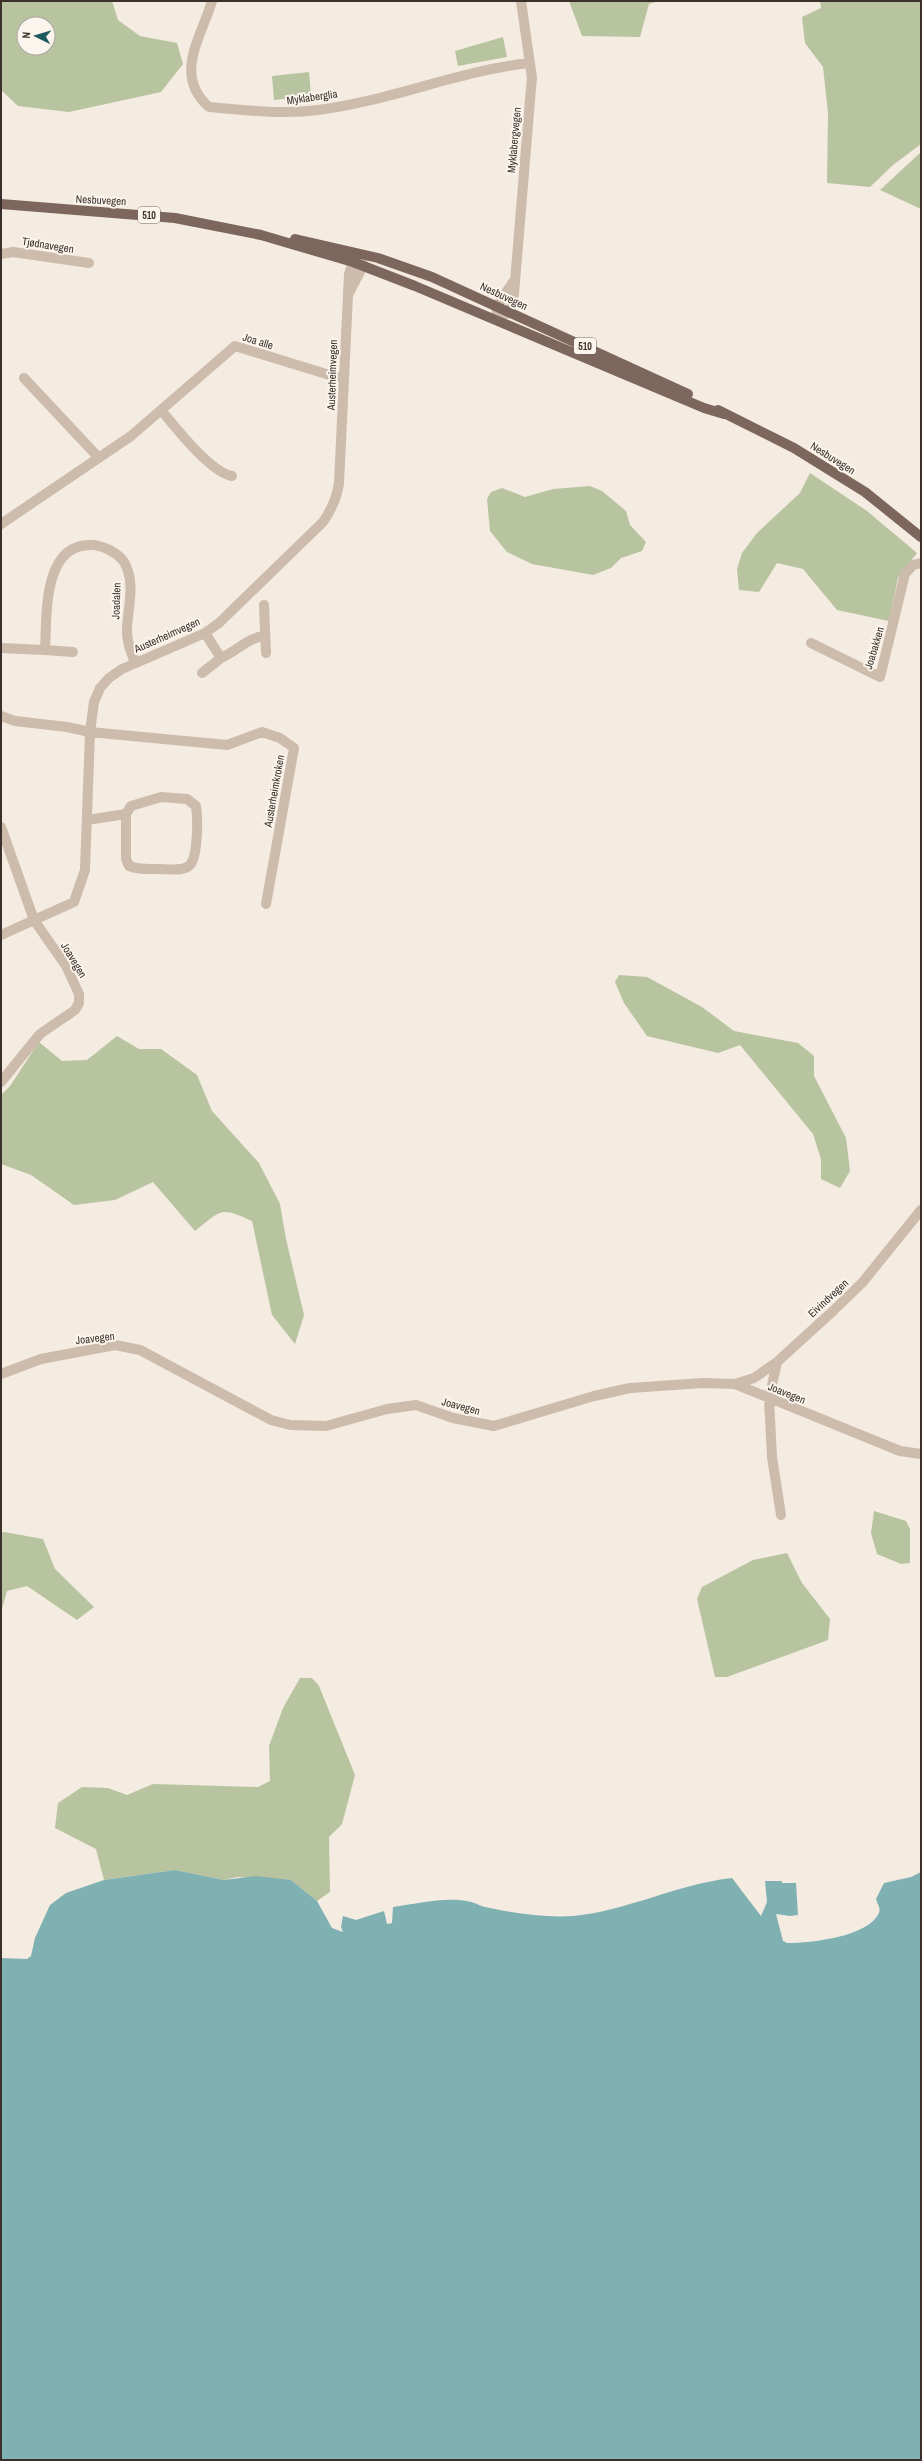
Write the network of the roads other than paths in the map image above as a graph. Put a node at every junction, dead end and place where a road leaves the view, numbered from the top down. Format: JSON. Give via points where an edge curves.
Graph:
{"nodes":[{"id":1,"x":212,"y":1,"type":"edge"},
{"id":2,"x":521,"y":1,"type":"edge"},
{"id":3,"x":529,"y":63,"type":"junction"},
{"id":4,"x":1,"y":204,"type":"edge"},
{"id":5,"x":34,"y":208,"type":"junction"},
{"id":6,"x":1,"y":210,"type":"edge"},
{"id":7,"x":261,"y":235,"type":"junction"},
{"id":8,"x":362,"y":254,"type":"junction"},
{"id":9,"x":2,"y":256,"type":"edge"},
{"id":10,"x":353,"y":262,"type":"junction"},
{"id":11,"x":89,"y":263,"type":"dead end"},
{"id":12,"x":363,"y":266,"type":"junction"},
{"id":13,"x":513,"y":282,"type":"junction"},
{"id":14,"x":349,"y":294,"type":"junction"},
{"id":15,"x":497,"y":306,"type":"junction"},
{"id":16,"x":510,"y":312,"type":"junction"},
{"id":17,"x":496,"y":319,"type":"junction"},
{"id":18,"x":344,"y":376,"type":"junction"},
{"id":19,"x":24,"y":378,"type":"dead end"},
{"id":20,"x":161,"y":410,"type":"junction"},
{"id":21,"x":724,"y":414,"type":"junction"},
{"id":22,"x":99,"y":458,"type":"junction"},
{"id":23,"x":232,"y":476,"type":"dead end"},
{"id":24,"x":1,"y":524,"type":"edge"},
{"id":25,"x":921,"y":537,"type":"edge"},
{"id":26,"x":921,"y":563,"type":"edge"},
{"id":27,"x":264,"y":604,"type":"dead end"},
{"id":28,"x":205,"y":633,"type":"junction"},
{"id":29,"x":264,"y":636,"type":"junction"},
{"id":30,"x":811,"y":643,"type":"dead end"},
{"id":31,"x":1,"y":648,"type":"edge"},
{"id":32,"x":45,"y":650,"type":"junction"},
{"id":33,"x":73,"y":652,"type":"dead end"},
{"id":34,"x":266,"y":653,"type":"dead end"},
{"id":35,"x":221,"y":658,"type":"junction"},
{"id":36,"x":135,"y":663,"type":"junction"},
{"id":37,"x":202,"y":673,"type":"dead end"},
{"id":38,"x":1,"y":716,"type":"edge"},
{"id":39,"x":90,"y":732,"type":"junction"},
{"id":40,"x":126,"y":814,"type":"junction"},
{"id":41,"x":87,"y":820,"type":"junction"},
{"id":42,"x":1,"y":828,"type":"edge"},
{"id":43,"x":266,"y":904,"type":"dead end"},
{"id":44,"x":34,"y":920,"type":"junction"},
{"id":45,"x":1,"y":935,"type":"edge"},
{"id":46,"x":1,"y":1082,"type":"edge"},
{"id":47,"x":921,"y":1210,"type":"edge"},
{"id":48,"x":777,"y":1362,"type":"junction"},
{"id":49,"x":1,"y":1374,"type":"edge"},
{"id":50,"x":735,"y":1384,"type":"junction"},
{"id":51,"x":769,"y":1399,"type":"junction"},
{"id":52,"x":921,"y":1454,"type":"edge"},
{"id":53,"x":781,"y":1515,"type":"dead end"}],
"edges":[{"from":1,"to":3,"type":"street","name":"Myklaberglia","via":[[192,59],[191,71],[194,88],[209,107],[282,113],[320,110],[493,68]]},
{"from":2,"to":3,"type":"street","name":"Myklabergvegen"},
{"from":3,"to":13,"type":"street","name":"Myklabergvegen","via":[[532,78]]},
{"from":4,"to":5,"type":"main road","name":"Nesbuvegen","number":"510"},
{"from":5,"to":6,"type":"main road","name":"Nesbuvegen","number":"510"},
{"from":5,"to":7,"type":"main road","name":"Nesbuvegen","number":"510","via":[[175,218]]},
{"from":7,"to":8,"type":"main road","name":"Nesbuvegen","number":"510","via":[[298,239]]},
{"from":7,"to":10,"type":"main road","name":"Nesbuvegen","number":"510"},
{"from":8,"to":10,"type":"street"},
{"from":8,"to":12,"type":"street"},
{"from":8,"to":15,"type":"main road","name":"Nesbuvegen","number":"510","via":[[414,270]]},
{"from":9,"to":11,"type":"street","name":"Tjødnavegen","via":[[13,252]]},
{"from":10,"to":12,"type":"main road","name":"Nesbuvegen","number":"510"},
{"from":10,"to":14,"type":"street","name":"Austerheimvegen","via":[[349,274]]},
{"from":12,"to":14,"type":"street","name":"Austerheimvegen"},
{"from":12,"to":17,"type":"main road","name":"Nesbuvegen","number":"510"},
{"from":13,"to":15,"type":"street","name":"Myklabergvegen"},
{"from":13,"to":16,"type":"street","name":"Myklabergvegen"},
{"from":14,"to":18,"type":"street","name":"Austerheimvegen"},
{"from":15,"to":16,"type":"main road","name":"Nesbuvegen","number":"510"},
{"from":15,"to":17,"type":"street","name":"Myklabergvegen"},
{"from":16,"to":17,"type":"street"},
{"from":16,"to":21,"type":"main road","name":"Nesbuvegen","number":"510","via":[[705,402]]},
{"from":17,"to":21,"type":"main road","name":"Nesbuvegen","number":"510","via":[[704,408]]},
{"from":18,"to":20,"type":"street","name":"Joa alle","via":[[329,375],[235,346]]},
{"from":18,"to":28,"type":"street","name":"Austerheimvegen","via":[[338,496],[331,511],[231,613]]},
{"from":19,"to":22,"type":"street"},
{"from":20,"to":22,"type":"street","name":"Joa alle","via":[[131,436]]},
{"from":20,"to":23,"type":"street","via":[[194,449],[217,469]]},
{"from":21,"to":25,"type":"main road","name":"Nesbuvegen","number":"510","via":[[794,448],[865,492]]},
{"from":22,"to":24,"type":"street","name":"Joa alle"},
{"from":26,"to":30,"type":"street","name":"Joabakken","via":[[913,564],[906,574],[880,677]]},
{"from":27,"to":29,"type":"street"},
{"from":28,"to":35,"type":"street"},
{"from":28,"to":36,"type":"street","name":"Austerheimvegen"},
{"from":29,"to":34,"type":"street"},
{"from":29,"to":35,"type":"street","via":[[253,638],[233,653]]},
{"from":31,"to":32,"type":"street"},
{"from":32,"to":33,"type":"street"},
{"from":32,"to":36,"type":"street","name":"Joadalen","via":[[52,572],[60,558],[71,550],[94,545],[116,554],[124,561],[130,599],[127,629]]},
{"from":35,"to":37,"type":"street"},
{"from":36,"to":39,"type":"street","name":"Austerheimvegen","via":[[109,678],[100,688],[94,702]]},
{"from":38,"to":39,"type":"street","via":[[15,721]]},
{"from":39,"to":41,"type":"street","name":"Austerheimvegen"},
{"from":39,"to":43,"type":"street","name":"Austerheimkroken","via":[[227,745],[262,732],[280,738],[294,748]]},
{"from":40,"to":40,"type":"street","via":[[130,806],[161,797],[187,799],[196,806],[198,818],[193,857],[189,865],[181,869],[137,869],[129,866],[126,859]]},
{"from":40,"to":41,"type":"street"},
{"from":41,"to":44,"type":"street","name":"Austerheimvegen","via":[[85,870],[74,902]]},
{"from":42,"to":44,"type":"street","name":"Joavegen"},
{"from":44,"to":45,"type":"street","name":"Austerheimvegen"},
{"from":44,"to":46,"type":"street","name":"Joavegen","via":[[66,966],[79,994],[79,1003],[75,1010],[40,1034]]},
{"from":47,"to":48,"type":"street","name":"Eivindvegen","via":[[862,1283]]},
{"from":48,"to":50,"type":"street","name":"Eivindvegen","via":[[754,1378]]},
{"from":48,"to":51,"type":"street"},
{"from":49,"to":50,"type":"street","name":"Joavegen","via":[[41,1359],[115,1345],[140,1350],[271,1420],[290,1426],[326,1426],[387,1409],[416,1405],[453,1418],[494,1426],[630,1388],[703,1383]]},
{"from":50,"to":51,"type":"street","name":"Joavegen"},
{"from":51,"to":52,"type":"street","name":"Joavegen","via":[[900,1451]]},
{"from":51,"to":53,"type":"street","via":[[772,1457]]}]}
